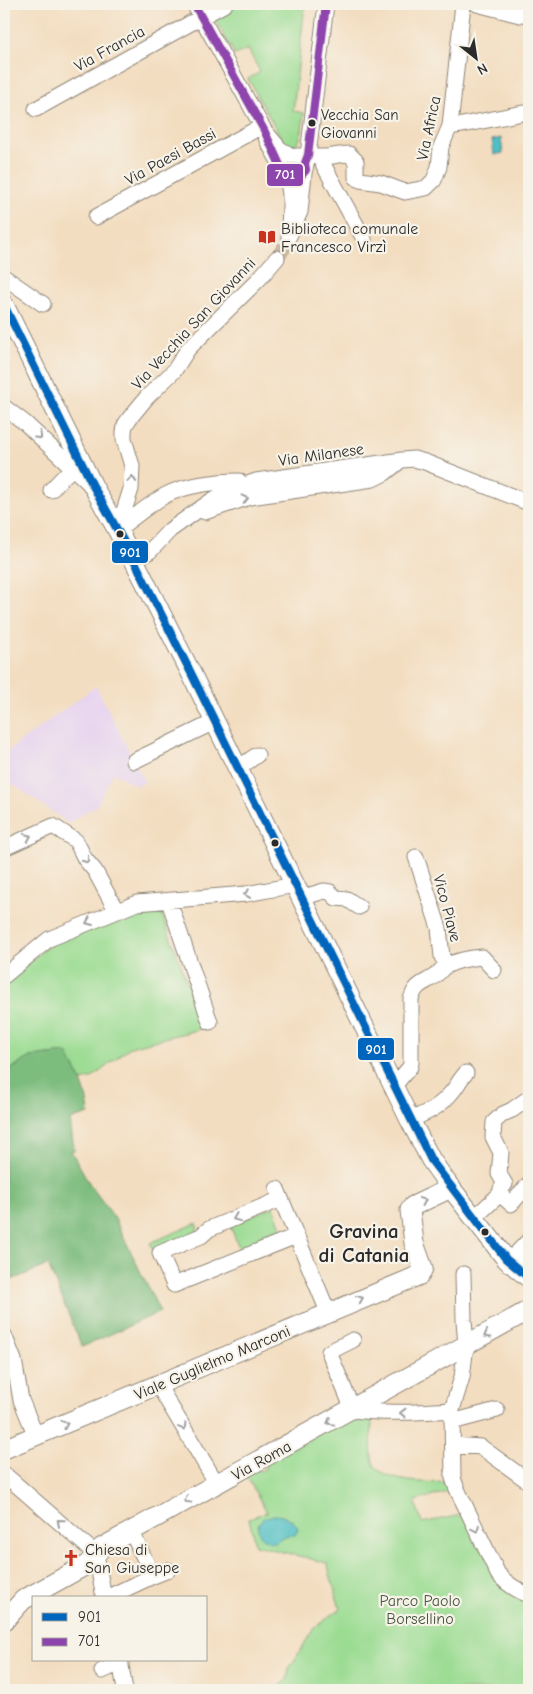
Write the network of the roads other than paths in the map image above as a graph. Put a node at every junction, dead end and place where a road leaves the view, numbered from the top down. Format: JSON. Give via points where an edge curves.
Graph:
{"nodes":[{"id":1,"x":225,"y":4,"type":"edge"},
{"id":2,"x":326,"y":4,"type":"edge"},
{"id":3,"x":462,"y":4,"type":"edge"},
{"id":4,"x":477,"y":4,"type":"edge"},
{"id":5,"x":198,"y":10,"type":"edge"},
{"id":6,"x":529,"y":13,"type":"edge"},
{"id":7,"x":36,"y":109,"type":"dead end"},
{"id":8,"x":523,"y":113,"type":"dead end"},
{"id":9,"x":450,"y":126,"type":"junction"},
{"id":10,"x":263,"y":128,"type":"junction"},
{"id":11,"x":325,"y":157,"type":"junction"},
{"id":12,"x":296,"y":164,"type":"junction"},
{"id":13,"x":96,"y":217,"type":"dead end"},
{"id":14,"x":364,"y":239,"type":"dead end"},
{"id":15,"x":277,"y":258,"type":"tunnel mouth"},
{"id":16,"x":4,"y":277,"type":"edge"},
{"id":17,"x":42,"y":304,"type":"dead end"},
{"id":18,"x":4,"y":305,"type":"edge"},
{"id":19,"x":4,"y":407,"type":"edge"},
{"id":20,"x":402,"y":460,"type":"junction"},
{"id":21,"x":72,"y":468,"type":"junction"},
{"id":22,"x":256,"y":481,"type":"junction"},
{"id":23,"x":93,"y":486,"type":"junction"},
{"id":24,"x":51,"y":490,"type":"dead end"},
{"id":25,"x":529,"y":504,"type":"edge"},
{"id":26,"x":122,"y":518,"type":"junction"},
{"id":27,"x":182,"y":520,"type":"junction"},
{"id":28,"x":134,"y":560,"type":"junction"},
{"id":29,"x":214,"y":722,"type":"junction"},
{"id":30,"x":257,"y":755,"type":"dead end"},
{"id":31,"x":134,"y":761,"type":"dead end"},
{"id":32,"x":237,"y":769,"type":"junction"},
{"id":33,"x":4,"y":848,"type":"edge"},
{"id":34,"x":416,"y":857,"type":"dead end"},
{"id":35,"x":298,"y":892,"type":"junction"},
{"id":36,"x":168,"y":900,"type":"junction"},
{"id":37,"x":359,"y":907,"type":"dead end"},
{"id":38,"x":116,"y":910,"type":"junction"},
{"id":39,"x":448,"y":966,"type":"junction"},
{"id":40,"x":494,"y":970,"type":"dead end"},
{"id":41,"x":4,"y":976,"type":"edge"},
{"id":42,"x":210,"y":1022,"type":"dead end"},
{"id":43,"x":466,"y":1073,"type":"dead end"},
{"id":44,"x":393,"y":1086,"type":"junction"},
{"id":45,"x":529,"y":1098,"type":"edge"},
{"id":46,"x":410,"y":1120,"type":"junction"},
{"id":47,"x":529,"y":1184,"type":"edge"},
{"id":48,"x":451,"y":1188,"type":"junction"},
{"id":49,"x":500,"y":1194,"type":"junction"},
{"id":50,"x":474,"y":1218,"type":"junction"},
{"id":51,"x":296,"y":1236,"type":"junction"},
{"id":52,"x":529,"y":1243,"type":"edge"},
{"id":53,"x":510,"y":1263,"type":"junction"},
{"id":54,"x":463,"y":1274,"type":"dead end"},
{"id":55,"x":529,"y":1278,"type":"edge"},
{"id":56,"x":529,"y":1310,"type":"edge"},
{"id":57,"x":328,"y":1312,"type":"junction"},
{"id":58,"x":4,"y":1335,"type":"edge"},
{"id":59,"x":353,"y":1340,"type":"dead end"},
{"id":60,"x":466,"y":1346,"type":"junction"},
{"id":61,"x":158,"y":1385,"type":"junction"},
{"id":62,"x":363,"y":1407,"type":"junction"},
{"id":63,"x":497,"y":1410,"type":"dead end"},
{"id":64,"x":452,"y":1416,"type":"junction"},
{"id":65,"x":36,"y":1436,"type":"junction"},
{"id":66,"x":453,"y":1445,"type":"junction"},
{"id":67,"x":4,"y":1449,"type":"edge"},
{"id":68,"x":4,"y":1474,"type":"edge"},
{"id":69,"x":529,"y":1482,"type":"edge"},
{"id":70,"x":217,"y":1484,"type":"junction"},
{"id":71,"x":131,"y":1531,"type":"junction"},
{"id":72,"x":94,"y":1556,"type":"junction"},
{"id":73,"x":168,"y":1570,"type":"dead end"},
{"id":74,"x":153,"y":1576,"type":"junction"},
{"id":75,"x":529,"y":1595,"type":"edge"},
{"id":76,"x":105,"y":1596,"type":"edge"},
{"id":77,"x":109,"y":1596,"type":"edge"},
{"id":78,"x":4,"y":1621,"type":"edge"},
{"id":79,"x":120,"y":1662,"type":"edge"},
{"id":80,"x":102,"y":1671,"type":"dead end"},
{"id":81,"x":125,"y":1690,"type":"edge"}],
"edges":[{"from":1,"to":5,"type":"street","name":"Via Francia"},
{"from":2,"to":12,"type":"street"},
{"from":3,"to":9,"type":"street","name":"Via Africa"},
{"from":4,"to":6,"type":"street","via":[[520,15]]},
{"from":5,"to":7,"type":"street","name":"Via Francia"},
{"from":5,"to":10,"type":"street"},
{"from":8,"to":9,"type":"street"},
{"from":9,"to":11,"type":"street","name":"Via Africa","via":[[441,147],[436,176],[426,188],[405,192],[381,183],[360,180],[356,177],[356,161],[349,154]]},
{"from":10,"to":12,"type":"street"},
{"from":10,"to":13,"type":"street","name":"Via Paesi Bassi"},
{"from":11,"to":12,"type":"street"},
{"from":11,"to":14,"type":"street","via":[[323,164]]},
{"from":26,"to":15,"type":"street","name":"Via Vecchia San Giovanni","one_way":true,"via":[[133,474],[124,439],[125,425],[147,397],[174,371],[188,349]]},
{"from":16,"to":17,"type":"street"},
{"from":18,"to":23,"type":"main road"},
{"from":19,"to":21,"type":"street","one_way":true},
{"from":20,"to":22,"type":"street","name":"Via Milanese"},
{"from":20,"to":25,"type":"street","name":"Via Milanese","via":[[425,462]]},
{"from":27,"to":20,"type":"street","one_way":true,"via":[[250,497],[373,479]]},
{"from":21,"to":23,"type":"street"},
{"from":21,"to":24,"type":"street"},
{"from":22,"to":26,"type":"street","via":[[182,488]]},
{"from":22,"to":27,"type":"street","name":"Via Milanese","via":[[223,493]]},
{"from":23,"to":26,"type":"main road"},
{"from":26,"to":28,"type":"main road"},
{"from":27,"to":28,"type":"street","name":"Via Milanese","via":[[150,551]]},
{"from":28,"to":29,"type":"main road"},
{"from":29,"to":31,"type":"street"},
{"from":29,"to":32,"type":"main road"},
{"from":30,"to":32,"type":"street"},
{"from":32,"to":35,"type":"main road"},
{"from":33,"to":38,"type":"street","one_way":true,"via":[[53,826],[76,841]]},
{"from":34,"to":39,"type":"street","name":"Vico Piave","via":[[439,928],[442,958]]},
{"from":35,"to":36,"type":"street","one_way":true},
{"from":35,"to":37,"type":"street","via":[[330,892],[336,898],[347,899]]},
{"from":35,"to":44,"type":"main road"},
{"from":36,"to":38,"type":"street","via":[[137,903]]},
{"from":36,"to":42,"type":"street"},
{"from":38,"to":41,"type":"street","one_way":true,"via":[[48,939]]},
{"from":39,"to":40,"type":"street","via":[[482,957]]},
{"from":39,"to":44,"type":"street","via":[[414,991],[411,999],[410,1067]]},
{"from":43,"to":46,"type":"street","via":[[438,1106]]},
{"from":44,"to":46,"type":"main road"},
{"from":45,"to":49,"type":"street","via":[[494,1122],[493,1137],[501,1153],[499,1174],[505,1184]]},
{"from":46,"to":48,"type":"main road","via":[[431,1160]]},
{"from":47,"to":49,"type":"street","via":[[511,1204]]},
{"from":48,"to":50,"type":"main road"},
{"from":57,"to":48,"type":"main road","name":"Viale Guglielmo Marconi","one_way":true,"via":[[420,1275],[423,1268],[414,1243],[410,1210]]},
{"from":49,"to":50,"type":"street"},
{"from":50,"to":53,"type":"main road"},
{"from":51,"to":51,"type":"street","one_way":true,"via":[[279,1194],[201,1236],[160,1253],[174,1285]]},
{"from":51,"to":57,"type":"street"},
{"from":52,"to":53,"type":"main road"},
{"from":53,"to":55,"type":"main road"},
{"from":54,"to":60,"type":"street"},
{"from":56,"to":60,"type":"main road","name":"Via Roma","one_way":true},
{"from":57,"to":61,"type":"main road","name":"Viale Guglielmo Marconi"},
{"from":58,"to":65,"type":"street"},
{"from":59,"to":62,"type":"street","via":[[328,1352]]},
{"from":60,"to":62,"type":"main road","name":"Via Roma"},
{"from":60,"to":64,"type":"street"},
{"from":65,"to":61,"type":"main road","name":"Viale Guglielmo Marconi","one_way":true},
{"from":61,"to":70,"type":"street","one_way":true},
{"from":64,"to":62,"type":"street","one_way":true,"via":[[384,1413]]},
{"from":62,"to":70,"type":"main road","name":"Via Roma","one_way":true},
{"from":63,"to":64,"type":"street"},
{"from":64,"to":66,"type":"street"},
{"from":65,"to":67,"type":"main road","name":"Viale Guglielmo Marconi"},
{"from":66,"to":69,"type":"street","via":[[481,1447]]},
{"from":66,"to":75,"type":"street","one_way":true,"via":[[453,1478],[498,1574]]},
{"from":72,"to":68,"type":"street","one_way":true,"via":[[89,1548]]},
{"from":70,"to":71,"type":"main road","name":"Via Roma","one_way":true},
{"from":71,"to":72,"type":"main road","name":"Via Roma","via":[[100,1548]]},
{"from":71,"to":74,"type":"street"},
{"from":72,"to":76,"type":"street"},
{"from":72,"to":78,"type":"main road","name":"Via Roma","via":[[88,1564],[23,1600]]},
{"from":73,"to":74,"type":"street"},
{"from":74,"to":77,"type":"street"},
{"from":79,"to":80,"type":"street"},
{"from":79,"to":81,"type":"street"}]}
